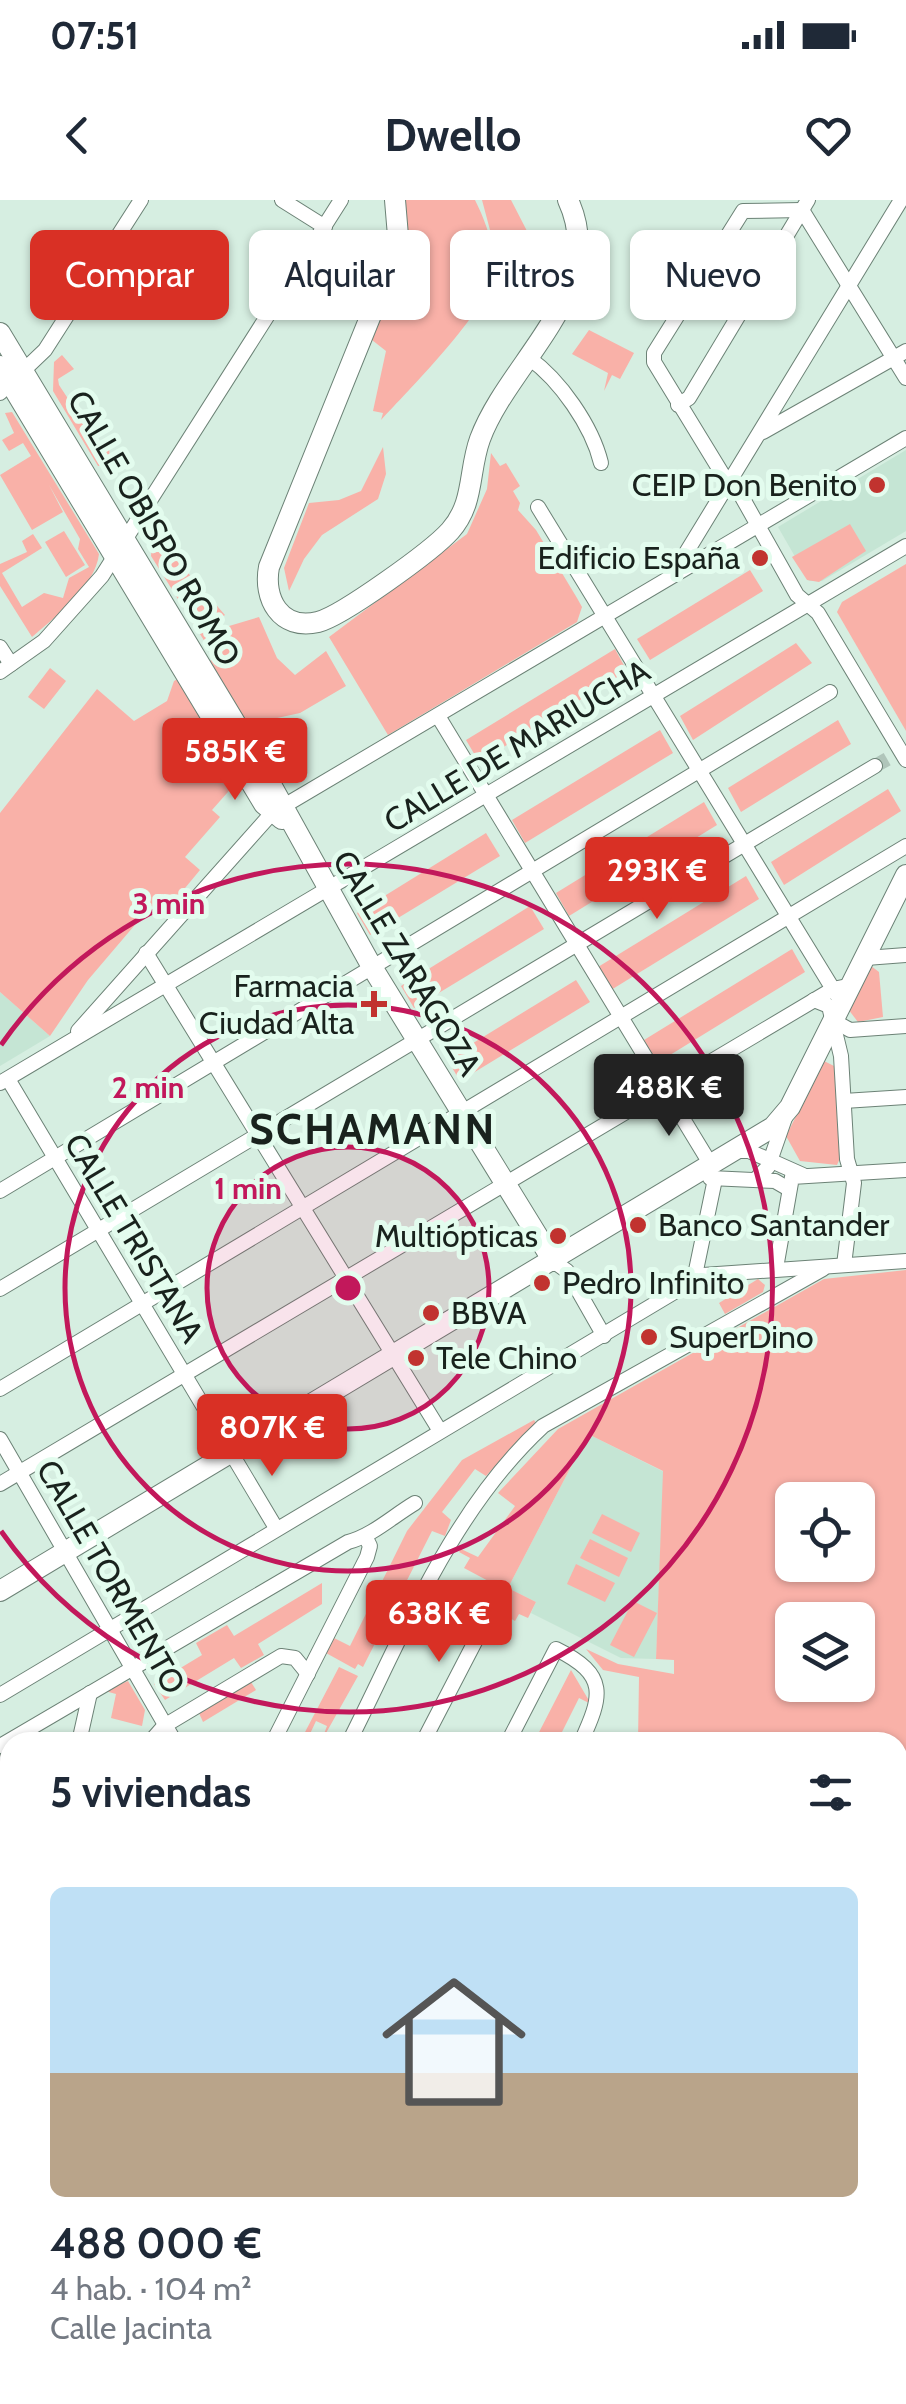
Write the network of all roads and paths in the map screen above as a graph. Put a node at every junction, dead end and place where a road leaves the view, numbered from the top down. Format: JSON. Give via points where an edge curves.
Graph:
{"nodes":[{"id":1,"x":141,"y":200,"type":"edge"},
{"id":2,"x":282,"y":200,"type":"edge"},
{"id":3,"x":341,"y":200,"type":"edge"},
{"id":4,"x":395,"y":200,"type":"edge"},
{"id":5,"x":568,"y":200,"type":"edge"},
{"id":6,"x":901,"y":200,"type":"edge"},
{"id":7,"x":805,"y":205,"type":"edge"},
{"id":8,"x":326,"y":227,"type":"junction"},
{"id":9,"x":851,"y":284,"type":"junction"},
{"id":10,"x":0,"y":333,"type":"edge"},
{"id":11,"x":900,"y":354,"type":"edge"},
{"id":12,"x":528,"y":358,"type":"junction"},
{"id":13,"x":0,"y":366,"type":"edge"},
{"id":14,"x":906,"y":378,"type":"edge"},
{"id":15,"x":13,"y":383,"type":"edge"},
{"id":16,"x":678,"y":405,"type":"junction"},
{"id":17,"x":763,"y":432,"type":"junction"},
{"id":18,"x":906,"y":438,"type":"edge"},
{"id":19,"x":601,"y":463,"type":"dead end"},
{"id":20,"x":729,"y":485,"type":"junction"},
{"id":21,"x":538,"y":508,"type":"dead end"},
{"id":22,"x":758,"y":523,"type":"junction"},
{"id":23,"x":906,"y":546,"type":"edge"},
{"id":24,"x":121,"y":547,"type":"junction"},
{"id":25,"x":672,"y":575,"type":"junction"},
{"id":26,"x":805,"y":606,"type":"junction"},
{"id":27,"x":607,"y":614,"type":"junction"},
{"id":28,"x":0,"y":647,"type":"edge"},
{"id":29,"x":6,"y":668,"type":"edge"},
{"id":30,"x":843,"y":684,"type":"junction"},
{"id":31,"x":656,"y":695,"type":"junction"},
{"id":32,"x":438,"y":716,"type":"junction"},
{"id":33,"x":893,"y":759,"type":"edge"},
{"id":34,"x":698,"y":769,"type":"junction"},
{"id":35,"x":486,"y":798,"type":"junction"},
{"id":36,"x":281,"y":814,"type":"junction"},
{"id":37,"x":744,"y":844,"type":"junction"},
{"id":38,"x":906,"y":846,"type":"edge"},
{"id":39,"x":530,"y":872,"type":"junction"},
{"id":40,"x":906,"y":876,"type":"edge"},
{"id":41,"x":328,"y":892,"type":"junction"},
{"id":42,"x":786,"y":917,"type":"junction"},
{"id":43,"x":574,"y":946,"type":"junction"},
{"id":44,"x":146,"y":953,"type":"junction"},
{"id":45,"x":906,"y":955,"type":"edge"},
{"id":46,"x":866,"y":958,"type":"junction"},
{"id":47,"x":372,"y":967,"type":"junction"},
{"id":48,"x":119,"y":984,"type":"junction"},
{"id":49,"x":166,"y":985,"type":"junction"},
{"id":50,"x":840,"y":999,"type":"junction"},
{"id":51,"x":814,"y":1000,"type":"junction"},
{"id":52,"x":130,"y":1006,"type":"junction"},
{"id":53,"x":619,"y":1020,"type":"junction"},
{"id":54,"x":906,"y":1026,"type":"edge"},
{"id":55,"x":71,"y":1040,"type":"junction"},
{"id":56,"x":417,"y":1040,"type":"junction"},
{"id":57,"x":817,"y":1053,"type":"junction"},
{"id":58,"x":841,"y":1056,"type":"junction"},
{"id":59,"x":212,"y":1062,"type":"junction"},
{"id":60,"x":4,"y":1081,"type":"edge"},
{"id":61,"x":664,"y":1090,"type":"junction"},
{"id":62,"x":906,"y":1097,"type":"edge"},
{"id":63,"x":844,"y":1101,"type":"junction"},
{"id":64,"x":790,"y":1107,"type":"junction"},
{"id":65,"x":462,"y":1113,"type":"junction"},
{"id":66,"x":258,"y":1136,"type":"junction"},
{"id":67,"x":778,"y":1140,"type":"junction"},
{"id":68,"x":736,"y":1152,"type":"junction"},
{"id":69,"x":55,"y":1160,"type":"junction"},
{"id":70,"x":770,"y":1160,"type":"junction"},
{"id":71,"x":906,"y":1170,"type":"edge"},
{"id":72,"x":708,"y":1173,"type":"junction"},
{"id":73,"x":799,"y":1173,"type":"junction"},
{"id":74,"x":851,"y":1173,"type":"junction"},
{"id":75,"x":756,"y":1179,"type":"junction"},
{"id":76,"x":506,"y":1184,"type":"junction"},
{"id":77,"x":787,"y":1188,"type":"junction"},
{"id":78,"x":0,"y":1192,"type":"edge"},
{"id":79,"x":302,"y":1208,"type":"junction"},
{"id":80,"x":98,"y":1230,"type":"junction"},
{"id":81,"x":553,"y":1261,"type":"junction"},
{"id":82,"x":906,"y":1261,"type":"edge"},
{"id":83,"x":836,"y":1265,"type":"junction"},
{"id":84,"x":776,"y":1268,"type":"junction"},
{"id":85,"x":346,"y":1280,"type":"junction"},
{"id":86,"x":694,"y":1280,"type":"junction"},
{"id":87,"x":0,"y":1289,"type":"edge"},
{"id":88,"x":142,"y":1304,"type":"junction"},
{"id":89,"x":604,"y":1336,"type":"junction"},
{"id":90,"x":393,"y":1356,"type":"junction"},
{"id":91,"x":184,"y":1375,"type":"junction"},
{"id":92,"x":0,"y":1389,"type":"edge"},
{"id":93,"x":440,"y":1431,"type":"junction"},
{"id":94,"x":0,"y":1439,"type":"edge"},
{"id":95,"x":231,"y":1453,"type":"junction"},
{"id":96,"x":19,"y":1472,"type":"junction"},
{"id":97,"x":0,"y":1484,"type":"edge"},
{"id":98,"x":415,"y":1503,"type":"dead end"},
{"id":99,"x":276,"y":1528,"type":"junction"},
{"id":100,"x":366,"y":1538,"type":"junction"},
{"id":101,"x":64,"y":1552,"type":"junction"},
{"id":102,"x":0,"y":1591,"type":"edge"},
{"id":103,"x":493,"y":1607,"type":"dead end"},
{"id":104,"x":109,"y":1629,"type":"junction"},
{"id":105,"x":132,"y":1668,"type":"junction"},
{"id":106,"x":308,"y":1674,"type":"junction"},
{"id":107,"x":90,"y":1693,"type":"junction"},
{"id":108,"x":0,"y":1694,"type":"edge"},
{"id":109,"x":164,"y":1726,"type":"junction"},
{"id":110,"x":26,"y":1732,"type":"edge"},
{"id":111,"x":82,"y":1732,"type":"edge"},
{"id":112,"x":159,"y":1732,"type":"edge"},
{"id":113,"x":168,"y":1732,"type":"edge"},
{"id":114,"x":277,"y":1732,"type":"edge"},
{"id":115,"x":354,"y":1732,"type":"edge"},
{"id":116,"x":428,"y":1732,"type":"edge"},
{"id":117,"x":513,"y":1732,"type":"edge"},
{"id":118,"x":586,"y":1732,"type":"edge"}],
"edges":[{"from":1,"to":15,"type":"street"},
{"from":2,"to":8,"type":"street"},
{"from":3,"to":8,"type":"street"},
{"from":4,"to":12,"type":"street","via":[[394,258],[269,568],[265,588],[275,610],[300,622],[337,614],[448,534],[470,496],[480,440]]},
{"from":5,"to":12,"type":"street","via":[[579,233],[576,272]]},
{"from":6,"to":9,"type":"street"},
{"from":7,"to":9,"type":"street"},
{"from":7,"to":16,"type":"street"},
{"from":7,"to":16,"type":"street","via":[[743,211],[654,353]]},
{"from":8,"to":24,"type":"street"},
{"from":9,"to":11,"type":"street"},
{"from":9,"to":17,"type":"street"},
{"from":10,"to":15,"type":"street","name":"CALLE OBISPO ROMO"},
{"from":11,"to":14,"type":"street"},
{"from":11,"to":17,"type":"street"},
{"from":12,"to":19,"type":"street","via":[[545,369],[596,441]]},
{"from":13,"to":15,"type":"street","name":"CALLE OBISPO ROMO"},
{"from":15,"to":24,"type":"street","name":"CALLE OBISPO ROMO"},
{"from":16,"to":20,"type":"street"},
{"from":17,"to":20,"type":"street"},
{"from":18,"to":22,"type":"street"},
{"from":20,"to":22,"type":"street"},
{"from":20,"to":25,"type":"street"},
{"from":21,"to":27,"type":"street"},
{"from":22,"to":25,"type":"street"},
{"from":22,"to":26,"type":"street"},
{"from":23,"to":26,"type":"street","name":"CALLE DE MARIUCHA"},
{"from":24,"to":29,"type":"street","via":[[74,612]]},
{"from":24,"to":36,"type":"street","name":"CALLE OBISPO ROMO"},
{"from":25,"to":27,"type":"street"},
{"from":26,"to":30,"type":"street","via":[[818,614]]},
{"from":26,"to":31,"type":"street","name":"CALLE DE MARIUCHA"},
{"from":27,"to":31,"type":"street"},
{"from":27,"to":32,"type":"street"},
{"from":28,"to":29,"type":"street"},
{"from":30,"to":33,"type":"street"},
{"from":30,"to":34,"type":"street"},
{"from":31,"to":34,"type":"street"},
{"from":31,"to":35,"type":"street","name":"CALLE DE MARIUCHA"},
{"from":32,"to":35,"type":"street"},
{"from":32,"to":36,"type":"street"},
{"from":33,"to":37,"type":"street"},
{"from":34,"to":37,"type":"street"},
{"from":34,"to":39,"type":"street"},
{"from":35,"to":39,"type":"street"},
{"from":35,"to":41,"type":"street","name":"CALLE DE MARIUCHA"},
{"from":36,"to":41,"type":"street","name":"CALLE ZARAGOZA"},
{"from":36,"to":44,"type":"street"},
{"from":37,"to":42,"type":"street"},
{"from":37,"to":43,"type":"street"},
{"from":38,"to":42,"type":"street"},
{"from":39,"to":43,"type":"street"},
{"from":39,"to":47,"type":"street"},
{"from":40,"to":46,"type":"street"},
{"from":41,"to":47,"type":"street","name":"CALLE ZARAGOZA"},
{"from":41,"to":49,"type":"street","name":"CALLE DE MARIUCHA"},
{"from":42,"to":50,"type":"street"},
{"from":42,"to":53,"type":"street"},
{"from":43,"to":53,"type":"street"},
{"from":43,"to":56,"type":"street"},
{"from":44,"to":48,"type":"street"},
{"from":44,"to":49,"type":"street"},
{"from":45,"to":46,"type":"street"},
{"from":46,"to":50,"type":"street"},
{"from":47,"to":56,"type":"street","name":"CALLE ZARAGOZA"},
{"from":47,"to":59,"type":"street"},
{"from":48,"to":52,"type":"street","via":[[118,996]]},
{"from":48,"to":55,"type":"street"},
{"from":49,"to":52,"type":"street","name":"CALLE DE MARIUCHA"},
{"from":49,"to":59,"type":"street"},
{"from":50,"to":51,"type":"street"},
{"from":50,"to":51,"type":"street","via":[[829,1006]]},
{"from":50,"to":54,"type":"street","via":[[850,1030]]},
{"from":50,"to":57,"type":"street"},
{"from":50,"to":58,"type":"street"},
{"from":51,"to":61,"type":"street"},
{"from":52,"to":55,"type":"street","name":"CALLE DE MARIUCHA"},
{"from":53,"to":61,"type":"street"},
{"from":53,"to":65,"type":"street"},
{"from":55,"to":60,"type":"street","name":"CALLE DE MARIUCHA"},
{"from":56,"to":65,"type":"street","name":"CALLE ZARAGOZA"},
{"from":56,"to":66,"type":"street"},
{"from":57,"to":58,"type":"street","via":[[831,1046]]},
{"from":57,"to":64,"type":"street"},
{"from":58,"to":63,"type":"street"},
{"from":59,"to":66,"type":"street"},
{"from":59,"to":69,"type":"street"},
{"from":60,"to":69,"type":"street","name":"CALLE TRISTANA"},
{"from":61,"to":72,"type":"street"},
{"from":61,"to":76,"type":"street"},
{"from":62,"to":63,"type":"street"},
{"from":63,"to":74,"type":"street"},
{"from":64,"to":67,"type":"street"},
{"from":64,"to":68,"type":"street","via":[[773,1128]]},
{"from":65,"to":76,"type":"street","name":"CALLE ZARAGOZA"},
{"from":65,"to":79,"type":"street"},
{"from":66,"to":79,"type":"street"},
{"from":66,"to":80,"type":"street"},
{"from":67,"to":70,"type":"street"},
{"from":67,"to":73,"type":"street"},
{"from":68,"to":70,"type":"street"},
{"from":68,"to":72,"type":"street"},
{"from":69,"to":78,"type":"street"},
{"from":69,"to":80,"type":"street","name":"CALLE TRISTANA"},
{"from":70,"to":73,"type":"street"},
{"from":70,"to":75,"type":"street"},
{"from":71,"to":74,"type":"street"},
{"from":72,"to":75,"type":"street"},
{"from":72,"to":81,"type":"street"},
{"from":72,"to":86,"type":"street"},
{"from":73,"to":74,"type":"street"},
{"from":73,"to":77,"type":"street"},
{"from":74,"to":83,"type":"street"},
{"from":75,"to":77,"type":"street"},
{"from":76,"to":81,"type":"street","name":"CALLE ZARAGOZA"},
{"from":76,"to":85,"type":"street"},
{"from":77,"to":84,"type":"street"},
{"from":79,"to":85,"type":"street"},
{"from":79,"to":88,"type":"street"},
{"from":80,"to":87,"type":"street"},
{"from":80,"to":88,"type":"street","name":"CALLE TRISTANA"},
{"from":81,"to":89,"type":"street","name":"CALLE ZARAGOZA","via":[[567,1271]]},
{"from":81,"to":90,"type":"street"},
{"from":82,"to":83,"type":"street"},
{"from":83,"to":84,"type":"street"},
{"from":83,"to":115,"type":"street","via":[[543,1426],[450,1541]]},
{"from":84,"to":86,"type":"street"},
{"from":85,"to":90,"type":"street"},
{"from":85,"to":91,"type":"street"},
{"from":86,"to":89,"type":"street"},
{"from":88,"to":91,"type":"street","name":"CALLE TRISTANA"},
{"from":88,"to":92,"type":"street"},
{"from":89,"to":93,"type":"street"},
{"from":90,"to":93,"type":"street"},
{"from":90,"to":95,"type":"street"},
{"from":91,"to":95,"type":"street","name":"CALLE TRISTANA"},
{"from":91,"to":96,"type":"street"},
{"from":93,"to":99,"type":"street"},
{"from":94,"to":96,"type":"street","name":"CALLE TORMENTO"},
{"from":95,"to":99,"type":"street","name":"CALLE TRISTANA"},
{"from":95,"to":101,"type":"street"},
{"from":96,"to":97,"type":"street"},
{"from":96,"to":101,"type":"street","name":"CALLE TORMENTO"},
{"from":98,"to":100,"type":"street"},
{"from":99,"to":104,"type":"street"},
{"from":100,"to":105,"type":"street","via":[[348,1542]]},
{"from":100,"to":106,"type":"street","via":[[367,1557]]},
{"from":101,"to":102,"type":"street"},
{"from":101,"to":104,"type":"street","name":"CALLE TORMENTO"},
{"from":103,"to":116,"type":"street"},
{"from":104,"to":105,"type":"street","name":"CALLE TORMENTO"},
{"from":104,"to":108,"type":"street"},
{"from":105,"to":107,"type":"street"},
{"from":105,"to":109,"type":"street","name":"CALLE TORMENTO"},
{"from":106,"to":109,"type":"street","via":[[295,1658],[281,1656]]},
{"from":106,"to":114,"type":"street"},
{"from":107,"to":110,"type":"street"},
{"from":107,"to":111,"type":"street"},
{"from":109,"to":112,"type":"street"},
{"from":109,"to":113,"type":"street","name":"CALLE TORMENTO"},
{"from":117,"to":118,"type":"street","via":[[556,1649],[572,1657],[599,1694]]}]}
